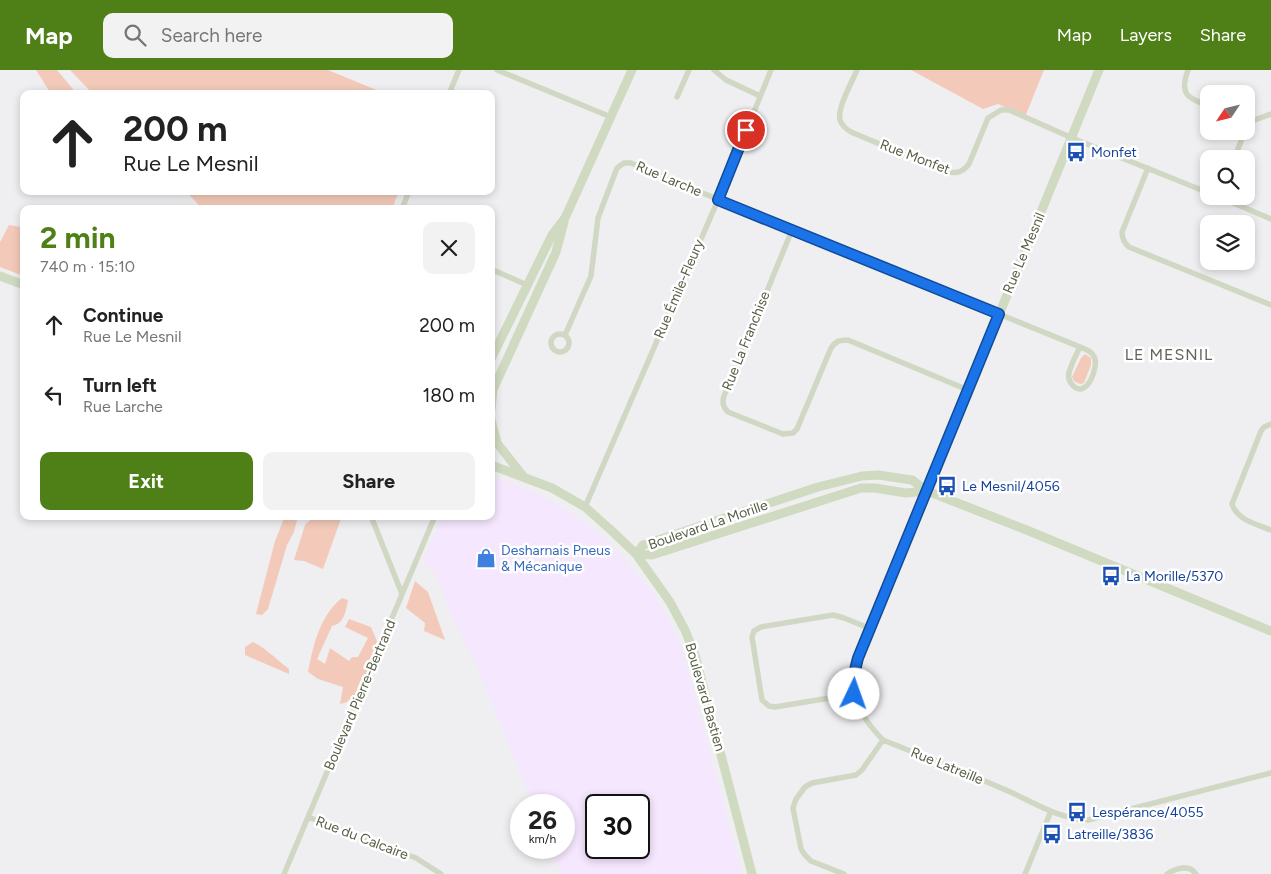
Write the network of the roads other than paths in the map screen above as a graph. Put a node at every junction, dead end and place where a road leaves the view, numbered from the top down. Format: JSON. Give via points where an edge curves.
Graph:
{"nodes":[{"id":1,"x":459,"y":70,"type":"edge"},
{"id":2,"x":497,"y":70,"type":"edge"},
{"id":3,"x":632,"y":70,"type":"edge"},
{"id":4,"x":689,"y":70,"type":"edge"},
{"id":5,"x":714,"y":70,"type":"edge"},
{"id":6,"x":771,"y":70,"type":"edge"},
{"id":7,"x":857,"y":70,"type":"edge"},
{"id":8,"x":1099,"y":70,"type":"edge"},
{"id":9,"x":1188,"y":70,"type":"edge"},
{"id":10,"x":451,"y":90,"type":"edge"},
{"id":11,"x":760,"y":96,"type":"junction"},
{"id":12,"x":678,"y":97,"type":"dead end"},
{"id":13,"x":1200,"y":102,"type":"edge"},
{"id":14,"x":1271,"y":114,"type":"edge"},
{"id":15,"x":611,"y":117,"type":"junction"},
{"id":16,"x":1255,"y":119,"type":"edge"},
{"id":17,"x":1072,"y":138,"type":"junction"},
{"id":18,"x":1148,"y":168,"type":"junction"},
{"id":19,"x":1200,"y":189,"type":"edge"},
{"id":20,"x":718,"y":200,"type":"junction"},
{"id":21,"x":1239,"y":205,"type":"edge"},
{"id":22,"x":565,"y":218,"type":"junction"},
{"id":23,"x":1271,"y":219,"type":"edge"},
{"id":24,"x":792,"y":230,"type":"junction"},
{"id":25,"x":495,"y":271,"type":"edge"},
{"id":26,"x":0,"y":276,"type":"edge"},
{"id":27,"x":20,"y":284,"type":"edge"},
{"id":28,"x":528,"y":285,"type":"junction"},
{"id":29,"x":1271,"y":305,"type":"edge"},
{"id":30,"x":999,"y":314,"type":"junction"},
{"id":31,"x":565,"y":335,"type":"dead end"},
{"id":32,"x":1080,"y":347,"type":"junction"},
{"id":33,"x":495,"y":351,"type":"edge"},
{"id":34,"x":495,"y":385,"type":"edge"},
{"id":35,"x":968,"y":390,"type":"junction"},
{"id":36,"x":1271,"y":424,"type":"edge"},
{"id":37,"x":495,"y":435,"type":"edge"},
{"id":38,"x":495,"y":465,"type":"edge"},
{"id":39,"x":524,"y":476,"type":"junction"},
{"id":40,"x":927,"y":491,"type":"junction"},
{"id":41,"x":585,"y":507,"type":"junction"},
{"id":42,"x":373,"y":520,"type":"edge"},
{"id":43,"x":433,"y":520,"type":"edge"},
{"id":44,"x":1271,"y":530,"type":"edge"},
{"id":45,"x":636,"y":554,"type":"junction"},
{"id":46,"x":402,"y":594,"type":"junction"},
{"id":47,"x":871,"y":629,"type":"junction"},
{"id":48,"x":1271,"y":630,"type":"edge"},
{"id":49,"x":854,"y":694,"type":"junction"},
{"id":50,"x":883,"y":740,"type":"junction"},
{"id":51,"x":1271,"y":773,"type":"edge"},
{"id":52,"x":1051,"y":811,"type":"junction"},
{"id":53,"x":308,"y":817,"type":"junction"},
{"id":54,"x":284,"y":874,"type":"edge"},
{"id":55,"x":441,"y":874,"type":"edge"},
{"id":56,"x":752,"y":874,"type":"edge"},
{"id":57,"x":844,"y":874,"type":"edge"},
{"id":58,"x":1025,"y":874,"type":"edge"},
{"id":59,"x":1167,"y":874,"type":"edge"},
{"id":60,"x":1196,"y":874,"type":"edge"}],
"edges":[{"from":1,"to":10,"type":"street"},
{"from":2,"to":15,"type":"street"},
{"from":3,"to":15,"type":"street"},
{"from":4,"to":12,"type":"street"},
{"from":5,"to":11,"type":"street","via":[[726,80]]},
{"from":6,"to":11,"type":"street","name":"Rue Émile-Fleury"},
{"from":7,"to":17,"type":"street","name":"Rue Monfet","via":[[841,108],[843,127],[944,171],[965,170],[988,118],[1001,110],[1009,110]]},
{"from":8,"to":17,"type":"street","name":"Rue Le Mesnil"},
{"from":9,"to":13,"type":"street","via":[[1184,87],[1186,93]]},
{"from":11,"to":20,"type":"street","name":"Rue Émile-Fleury"},
{"from":14,"to":16,"type":"street"},
{"from":15,"to":22,"type":"street"},
{"from":17,"to":18,"type":"street","name":"Rue Monfet"},
{"from":17,"to":30,"type":"street","name":"Rue Le Mesnil"},
{"from":18,"to":19,"type":"street","name":"Rue Monfet"},
{"from":18,"to":29,"type":"street","via":[[1122,232],[1125,244]]},
{"from":20,"to":24,"type":"street","name":"Rue Larche"},
{"from":20,"to":31,"type":"street","name":"Rue Larche","via":[[631,163],[617,168],[598,218],[591,276]]},
{"from":20,"to":41,"type":"street","name":"Rue Émile-Fleury"},
{"from":21,"to":23,"type":"street"},
{"from":22,"to":28,"type":"street","via":[[552,235]]},
{"from":22,"to":34,"type":"street","via":[[556,252]]},
{"from":24,"to":30,"type":"street","name":"Rue Larche"},
{"from":24,"to":35,"type":"street","name":"Rue La Franchise","via":[[724,396],[724,409],[783,434],[794,433],[830,348],[840,340],[848,340]]},
{"from":25,"to":28,"type":"street"},
{"from":26,"to":27,"type":"street"},
{"from":28,"to":33,"type":"street"},
{"from":30,"to":32,"type":"street","name":"Rue Larche"},
{"from":30,"to":35,"type":"street","name":"Rue Le Mesnil"},
{"from":32,"to":32,"type":"street","name":"Rue Larche","via":[[1068,379],[1076,388],[1082,389],[1087,386],[1096,365],[1091,352]]},
{"from":35,"to":40,"type":"street","name":"Rue Le Mesnil"},
{"from":36,"to":44,"type":"street","via":[[1260,431],[1232,504],[1241,518]]},
{"from":37,"to":39,"type":"street","via":[[497,443]]},
{"from":38,"to":39,"type":"street","name":"Boulevard Bastien"},
{"from":39,"to":41,"type":"street","name":"Boulevard Bastien"},
{"from":40,"to":45,"type":"street","name":"Boulevard La Morille","via":[[906,493],[875,488],[855,489],[652,555]]},
{"from":40,"to":45,"type":"street","name":"Boulevard La Morille","via":[[912,480],[878,475],[847,478],[643,545]]},
{"from":40,"to":47,"type":"street","name":"Rue Latreille"},
{"from":40,"to":48,"type":"street","name":"Boulevard La Morille"},
{"from":41,"to":45,"type":"street","name":"Boulevard Bastien"},
{"from":42,"to":46,"type":"street"},
{"from":43,"to":46,"type":"street","name":"Boulevard Pierre-Bertrand"},
{"from":45,"to":56,"type":"street","name":"Boulevard Bastien","via":[[670,602],[695,655]]},
{"from":46,"to":53,"type":"street","name":"Boulevard Pierre-Bertrand"},
{"from":47,"to":49,"type":"street","name":"Rue Latreille","via":[[858,658]]},
{"from":47,"to":49,"type":"street","via":[[833,615],[762,627],[752,636],[762,700],[769,706]]},
{"from":49,"to":50,"type":"street","name":"Rue Latreille","via":[[869,726]]},
{"from":50,"to":52,"type":"street","name":"Rue Latreille"},
{"from":50,"to":57,"type":"street","via":[[856,775],[804,787],[796,798],[794,808],[805,856]]},
{"from":51,"to":52,"type":"street","name":"Rue Latreille","via":[[1088,820]]},
{"from":52,"to":58,"type":"street"},
{"from":53,"to":54,"type":"street","name":"Boulevard Pierre-Bertrand"},
{"from":53,"to":55,"type":"street","name":"Rue du Calcaire","via":[[416,858]]},
{"from":59,"to":60,"type":"street","via":[[1186,867]]}]}
